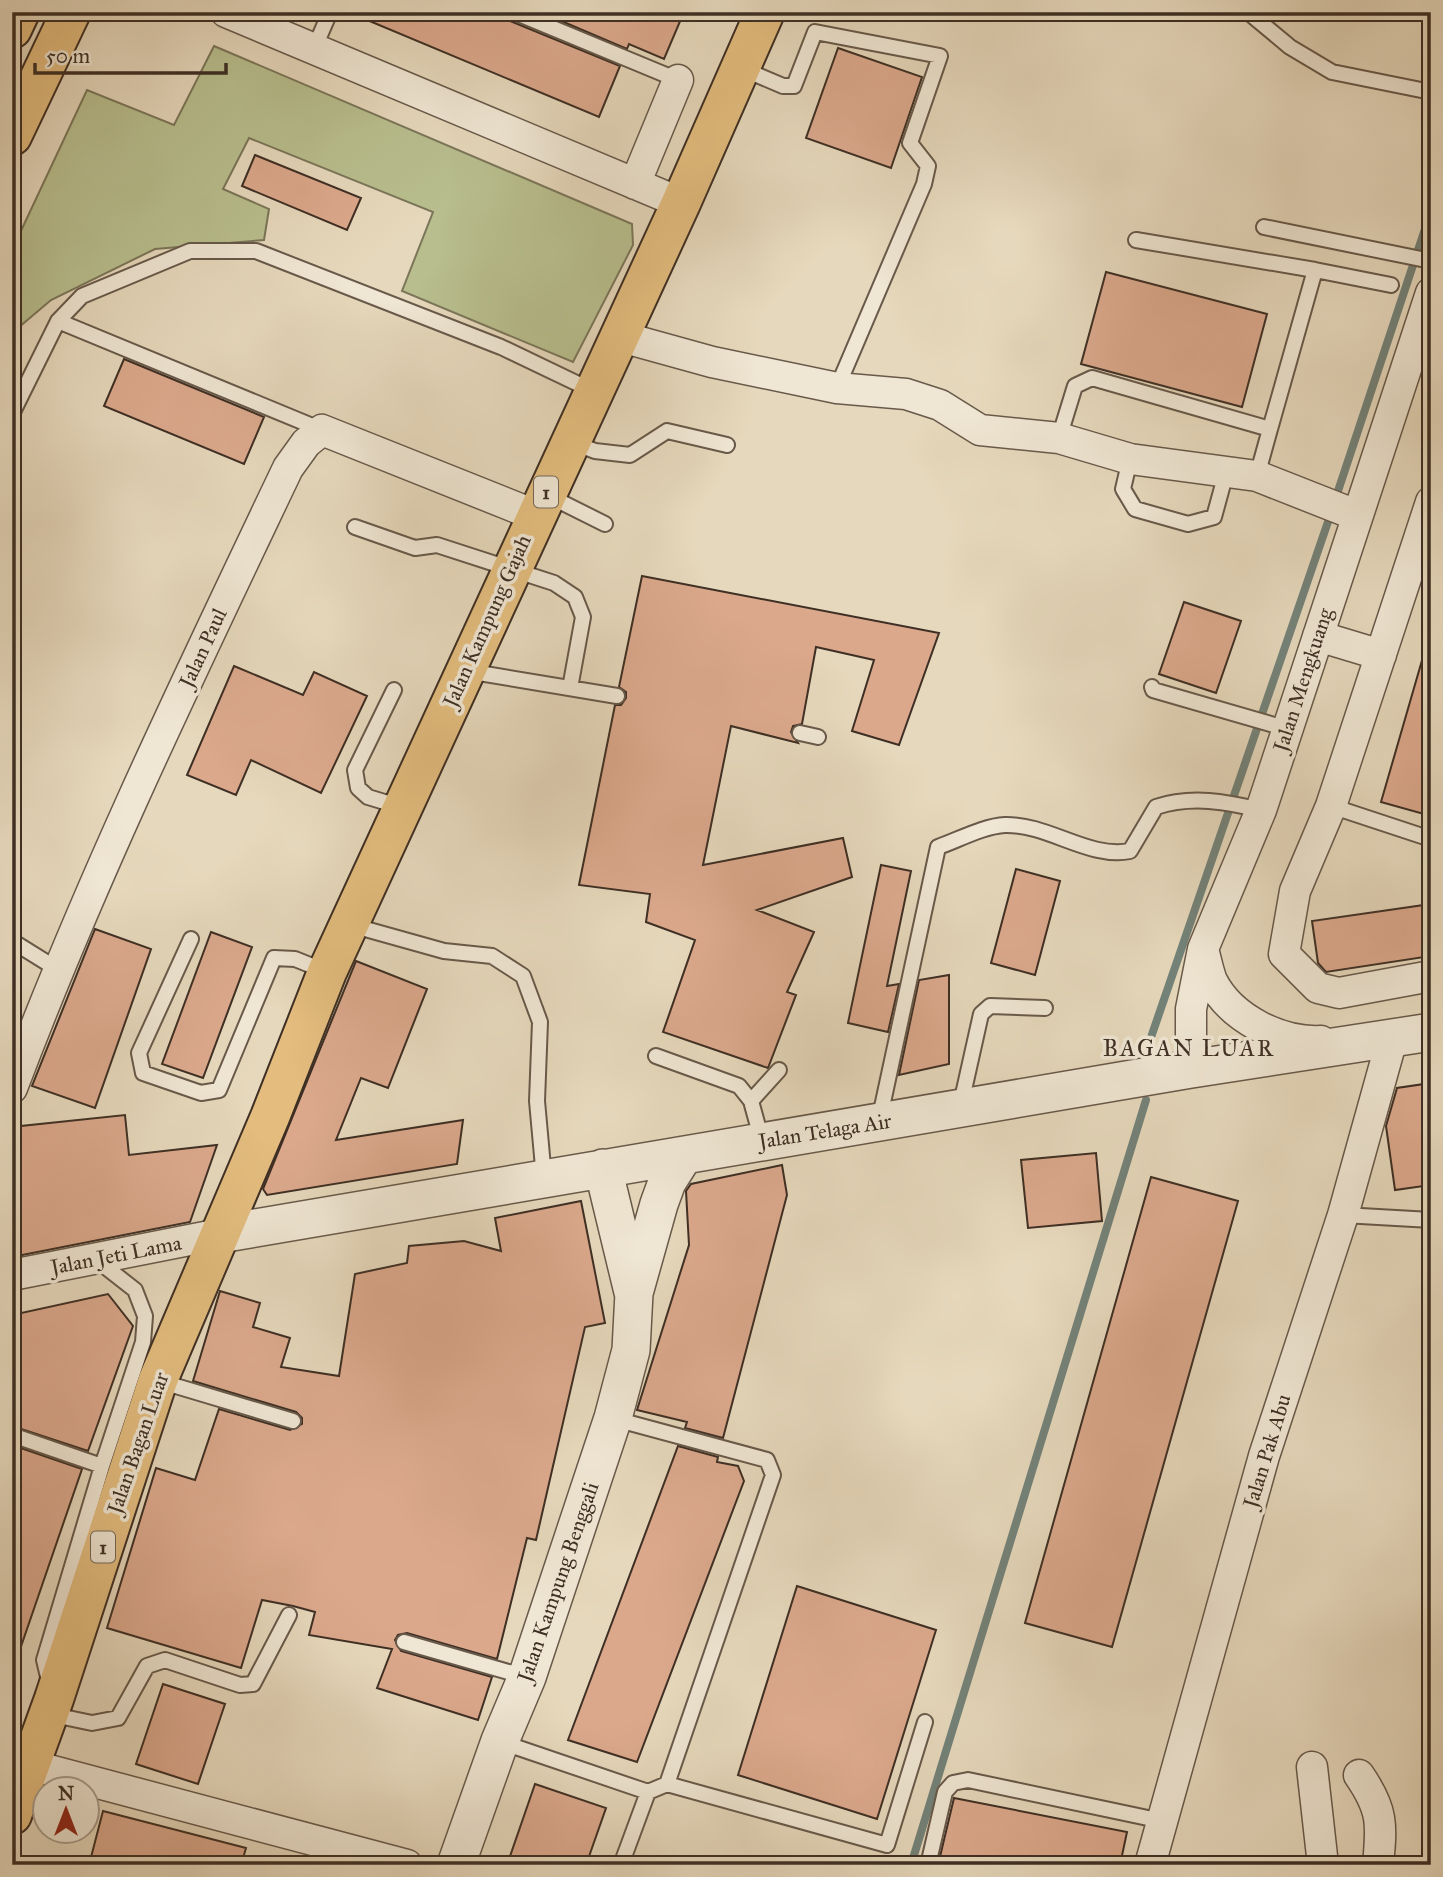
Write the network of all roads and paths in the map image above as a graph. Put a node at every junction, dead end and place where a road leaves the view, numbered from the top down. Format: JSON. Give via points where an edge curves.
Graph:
{"nodes":[{"id":1,"x":20,"y":12,"type":"edge"},
{"id":2,"x":71,"y":12,"type":"edge"},
{"id":3,"x":226,"y":12,"type":"edge"},
{"id":4,"x":330,"y":12,"type":"edge"},
{"id":5,"x":514,"y":12,"type":"edge"},
{"id":6,"x":765,"y":12,"type":"edge"},
{"id":7,"x":1248,"y":12,"type":"edge"},
{"id":8,"x":12,"y":29,"type":"edge"},
{"id":9,"x":314,"y":49,"type":"junction"},
{"id":10,"x":741,"y":68,"type":"junction"},
{"id":11,"x":678,"y":80,"type":"joint"},
{"id":12,"x":1431,"y":92,"type":"edge"},
{"id":13,"x":12,"y":136,"type":"edge"},
{"id":14,"x":635,"y":184,"type":"junction"},
{"id":15,"x":681,"y":203,"type":"junction"},
{"id":16,"x":1264,"y":227,"type":"dead end"},
{"id":17,"x":1136,"y":240,"type":"dead end"},
{"id":18,"x":1429,"y":261,"type":"edge"},
{"id":19,"x":1315,"y":270,"type":"junction"},
{"id":20,"x":1391,"y":285,"type":"dead end"},
{"id":21,"x":1431,"y":293,"type":"edge"},
{"id":22,"x":58,"y":321,"type":"junction"},
{"id":23,"x":618,"y":336,"type":"junction"},
{"id":24,"x":837,"y":388,"type":"junction"},
{"id":25,"x":593,"y":391,"type":"junction"},
{"id":26,"x":12,"y":414,"type":"edge"},
{"id":27,"x":1270,"y":429,"type":"junction"},
{"id":28,"x":323,"y":430,"type":"junction"},
{"id":29,"x":1059,"y":438,"type":"junction"},
{"id":30,"x":569,"y":442,"type":"junction"},
{"id":31,"x":727,"y":445,"type":"dead end"},
{"id":32,"x":1130,"y":459,"type":"junction"},
{"id":33,"x":1226,"y":473,"type":"junction"},
{"id":34,"x":1257,"y":476,"type":"junction"},
{"id":35,"x":1431,"y":502,"type":"edge"},
{"id":36,"x":540,"y":504,"type":"junction"},
{"id":37,"x":1340,"y":509,"type":"junction"},
{"id":38,"x":605,"y":524,"type":"dead end"},
{"id":39,"x":355,"y":527,"type":"dead end"},
{"id":40,"x":510,"y":570,"type":"junction"},
{"id":41,"x":1318,"y":636,"type":"junction"},
{"id":42,"x":1381,"y":655,"type":"junction"},
{"id":43,"x":465,"y":671,"type":"junction"},
{"id":44,"x":1152,"y":687,"type":"dead end"},
{"id":45,"x":570,"y":688,"type":"junction"},
{"id":46,"x":394,"y":690,"type":"dead end"},
{"id":47,"x":617,"y":696,"type":"dead end"},
{"id":48,"x":1281,"y":727,"type":"junction"},
{"id":49,"x":800,"y":733,"type":"dead end"},
{"id":50,"x":818,"y":737,"type":"dead end"},
{"id":51,"x":1331,"y":806,"type":"junction"},
{"id":52,"x":403,"y":807,"type":"junction"},
{"id":53,"x":1253,"y":808,"type":"junction"},
{"id":54,"x":1431,"y":839,"type":"edge"},
{"id":55,"x":350,"y":925,"type":"junction"},
{"id":56,"x":191,"y":939,"type":"dead end"},
{"id":57,"x":12,"y":942,"type":"edge"},
{"id":58,"x":1203,"y":949,"type":"junction"},
{"id":59,"x":57,"y":969,"type":"junction"},
{"id":60,"x":327,"y":972,"type":"junction"},
{"id":61,"x":1431,"y":976,"type":"edge"},
{"id":62,"x":1045,"y":1008,"type":"dead end"},
{"id":63,"x":1431,"y":1032,"type":"edge"},
{"id":64,"x":1392,"y":1039,"type":"junction"},
{"id":65,"x":656,"y":1056,"type":"dead end"},
{"id":66,"x":1191,"y":1069,"type":"junction"},
{"id":67,"x":779,"y":1070,"type":"dead end"},
{"id":68,"x":12,"y":1088,"type":"edge"},
{"id":69,"x":751,"y":1101,"type":"junction"},
{"id":70,"x":959,"y":1109,"type":"junction"},
{"id":71,"x":878,"y":1122,"type":"junction"},
{"id":72,"x":762,"y":1141,"type":"junction"},
{"id":73,"x":684,"y":1155,"type":"junction"},
{"id":74,"x":603,"y":1168,"type":"junction"},
{"id":75,"x":544,"y":1178,"type":"junction"},
{"id":76,"x":1343,"y":1215,"type":"junction"},
{"id":77,"x":1431,"y":1220,"type":"edge"},
{"id":78,"x":220,"y":1234,"type":"junction"},
{"id":79,"x":95,"y":1259,"type":"junction"},
{"id":80,"x":12,"y":1275,"type":"edge"},
{"id":81,"x":634,"y":1293,"type":"junction"},
{"id":82,"x":158,"y":1380,"type":"junction"},
{"id":83,"x":613,"y":1419,"type":"junction"},
{"id":84,"x":293,"y":1421,"type":"dead end"},
{"id":85,"x":12,"y":1435,"type":"edge"},
{"id":86,"x":102,"y":1466,"type":"junction"},
{"id":87,"x":289,"y":1615,"type":"dead end"},
{"id":88,"x":404,"y":1642,"type":"dead end"},
{"id":89,"x":527,"y":1677,"type":"junction"},
{"id":90,"x":51,"y":1707,"type":"junction"},
{"id":91,"x":925,"y":1722,"type":"dead end"},
{"id":92,"x":500,"y":1741,"type":"junction"},
{"id":93,"x":30,"y":1765,"type":"junction"},
{"id":94,"x":1312,"y":1767,"type":"dead end"},
{"id":95,"x":1359,"y":1775,"type":"dead end"},
{"id":96,"x":667,"y":1784,"type":"junction"},
{"id":97,"x":648,"y":1791,"type":"junction"},
{"id":98,"x":12,"y":1815,"type":"edge"},
{"id":99,"x":1162,"y":1821,"type":"junction"},
{"id":100,"x":407,"y":1865,"type":"edge"},
{"id":101,"x":456,"y":1865,"type":"edge"},
{"id":102,"x":621,"y":1865,"type":"edge"},
{"id":103,"x":928,"y":1865,"type":"edge"},
{"id":104,"x":1150,"y":1865,"type":"edge"},
{"id":105,"x":1323,"y":1865,"type":"edge"},
{"id":106,"x":1378,"y":1865,"type":"edge"}],
"edges":[{"from":1,"to":8,"type":"main road"},
{"from":2,"to":13,"type":"main road"},
{"from":3,"to":9,"type":"street"},
{"from":4,"to":9,"type":"lane"},
{"from":5,"to":11,"type":"lane"},
{"from":6,"to":10,"type":"main road","name":"Jalan Kampung Gajah","number":"1"},
{"from":7,"to":12,"type":"lane","via":[[1290,47],[1332,72]]},
{"from":9,"to":14,"type":"street"},
{"from":10,"to":15,"type":"main road","name":"Jalan Kampung Gajah","number":"1"},
{"from":10,"to":24,"type":"lane","via":[[783,86],[794,86],[815,32],[940,56],[911,143],[928,166],[925,184]]},
{"from":11,"to":14,"type":"street"},
{"from":14,"to":15,"type":"street"},
{"from":15,"to":23,"type":"main road","name":"Jalan Kampung Gajah","number":"1"},
{"from":16,"to":18,"type":"lane"},
{"from":17,"to":19,"type":"lane"},
{"from":19,"to":20,"type":"lane"},
{"from":19,"to":27,"type":"lane"},
{"from":21,"to":37,"type":"street","name":"Jalan Mengkuang"},
{"from":22,"to":25,"type":"lane","via":[[82,296],[190,251],[256,251],[501,347]]},
{"from":22,"to":26,"type":"lane"},
{"from":22,"to":28,"type":"lane"},
{"from":23,"to":24,"type":"street","via":[[712,362]]},
{"from":23,"to":25,"type":"main road","name":"Jalan Kampung Gajah","number":"1"},
{"from":24,"to":29,"type":"street","via":[[906,394],[940,405],[979,430]]},
{"from":25,"to":30,"type":"main road","name":"Jalan Kampung Gajah","number":"1"},
{"from":27,"to":29,"type":"lane","via":[[1092,378],[1075,386]]},
{"from":27,"to":34,"type":"lane"},
{"from":28,"to":36,"type":"street"},
{"from":28,"to":59,"type":"street","name":"Jalan Paul","via":[[306,443],[288,468]]},
{"from":29,"to":32,"type":"street"},
{"from":30,"to":31,"type":"lane","via":[[630,455],[667,431]]},
{"from":30,"to":36,"type":"main road","name":"Jalan Kampung Gajah","number":"1"},
{"from":32,"to":33,"type":"street"},
{"from":32,"to":33,"type":"lane","via":[[1123,489],[1135,509],[1188,524],[1214,517]]},
{"from":33,"to":34,"type":"street"},
{"from":34,"to":37,"type":"street"},
{"from":35,"to":42,"type":"street"},
{"from":36,"to":38,"type":"lane"},
{"from":36,"to":40,"type":"main road","name":"Jalan Kampung Gajah","number":"1"},
{"from":37,"to":41,"type":"street","name":"Jalan Mengkuang"},
{"from":39,"to":40,"type":"lane","via":[[415,548],[437,545]]},
{"from":40,"to":43,"type":"main road","name":"Jalan Kampung Gajah","number":"1"},
{"from":40,"to":45,"type":"lane","via":[[554,583],[575,597],[583,617]]},
{"from":41,"to":42,"type":"street"},
{"from":41,"to":48,"type":"street","name":"Jalan Mengkuang"},
{"from":42,"to":51,"type":"street"},
{"from":43,"to":45,"type":"lane"},
{"from":43,"to":52,"type":"main road","name":"Jalan Kampung Gajah","number":"1"},
{"from":44,"to":48,"type":"lane"},
{"from":45,"to":47,"type":"lane"},
{"from":46,"to":52,"type":"lane","via":[[355,771],[358,788],[368,797]]},
{"from":48,"to":53,"type":"street","name":"Jalan Mengkuang"},
{"from":49,"to":50,"type":"lane"},
{"from":51,"to":54,"type":"lane"},
{"from":51,"to":61,"type":"street","via":[[1295,891],[1283,954],[1318,988],[1339,993]]},
{"from":52,"to":55,"type":"main road","name":"Jalan Kampung Gajah","number":"1"},
{"from":53,"to":58,"type":"street","name":"Jalan Mengkuang"},
{"from":53,"to":71,"type":"lane","via":[[1220,801],[1175,801],[1156,807],[1130,851],[1112,855],[1039,828],[1003,825],[938,847]]},
{"from":55,"to":60,"type":"main road","name":"Jalan Kampung Gajah","number":"1"},
{"from":55,"to":75,"type":"lane","via":[[444,951],[492,956],[523,976],[540,1022],[537,1101]]},
{"from":56,"to":60,"type":"lane","via":[[138,1053],[143,1073],[201,1093],[219,1090],[274,958],[295,959]]},
{"from":57,"to":59,"type":"lane"},
{"from":58,"to":64,"type":"street","via":[[1213,982],[1231,1004],[1251,1022],[1278,1035],[1312,1042]]},
{"from":58,"to":66,"type":"street","name":"Jalan Mengkuang","via":[[1191,1009]]},
{"from":59,"to":68,"type":"street","name":"Jalan Paul"},
{"from":60,"to":78,"type":"main road","name":"Jalan Kampung Gajah","number":"1"},
{"from":62,"to":70,"type":"lane","via":[[990,1006],[981,1014]]},
{"from":63,"to":64,"type":"street","name":"Jalan Telaga Air"},
{"from":64,"to":66,"type":"street","name":"Jalan Telaga Air"},
{"from":64,"to":76,"type":"street","name":"Jalan Pak Abu"},
{"from":65,"to":69,"type":"lane","via":[[739,1086]]},
{"from":66,"to":70,"type":"street","name":"Jalan Telaga Air"},
{"from":67,"to":69,"type":"lane"},
{"from":69,"to":72,"type":"lane"},
{"from":70,"to":71,"type":"street","name":"Jalan Telaga Air"},
{"from":71,"to":72,"type":"street","name":"Jalan Telaga Air"},
{"from":72,"to":73,"type":"street","name":"Jalan Telaga Air"},
{"from":73,"to":74,"type":"street","name":"Jalan Telaga Air"},
{"from":73,"to":81,"type":"street","via":[[659,1204]]},
{"from":74,"to":75,"type":"street","name":"Jalan Telaga Air"},
{"from":74,"to":81,"type":"street"},
{"from":75,"to":78,"type":"street","name":"Jalan Telaga Air"},
{"from":76,"to":77,"type":"lane"},
{"from":76,"to":99,"type":"street","name":"Jalan Pak Abu","via":[[1264,1456]]},
{"from":78,"to":79,"type":"street","name":"Jalan Jeti Lama"},
{"from":78,"to":82,"type":"main road","name":"Jalan Bagan Luar","number":"1"},
{"from":79,"to":80,"type":"street","name":"Jalan Jeti Lama"},
{"from":79,"to":86,"type":"lane","via":[[135,1290],[145,1316],[143,1342]]},
{"from":81,"to":83,"type":"street","name":"Jalan Kampung Benggali","via":[[631,1350]]},
{"from":82,"to":84,"type":"lane"},
{"from":82,"to":90,"type":"main road","name":"Jalan Bagan Luar","number":"1"},
{"from":83,"to":89,"type":"street","name":"Jalan Kampung Benggali"},
{"from":83,"to":96,"type":"lane","via":[[767,1460],[773,1475]]},
{"from":85,"to":86,"type":"lane"},
{"from":86,"to":90,"type":"lane","via":[[44,1660]]},
{"from":87,"to":90,"type":"lane","via":[[253,1684],[240,1685],[165,1660],[146,1666],[118,1718],[92,1723]]},
{"from":88,"to":89,"type":"lane"},
{"from":89,"to":92,"type":"street","name":"Jalan Kampung Benggali"},
{"from":90,"to":93,"type":"main road","name":"Jalan Bagan Luar","number":"1"},
{"from":91,"to":96,"type":"lane","via":[[887,1845]]},
{"from":92,"to":97,"type":"lane"},
{"from":92,"to":101,"type":"street","name":"Jalan Kampung Benggali"},
{"from":93,"to":98,"type":"main road","name":"Jalan Bagan Luar","number":"1"},
{"from":93,"to":100,"type":"street"},
{"from":94,"to":105,"type":"street"},
{"from":95,"to":106,"type":"street","via":[[1375,1798],[1382,1822]]},
{"from":96,"to":97,"type":"lane"},
{"from":97,"to":102,"type":"lane"},
{"from":99,"to":103,"type":"lane","via":[[968,1780],[953,1783],[945,1791]]},
{"from":99,"to":104,"type":"street","name":"Jalan Pak Abu"}]}
